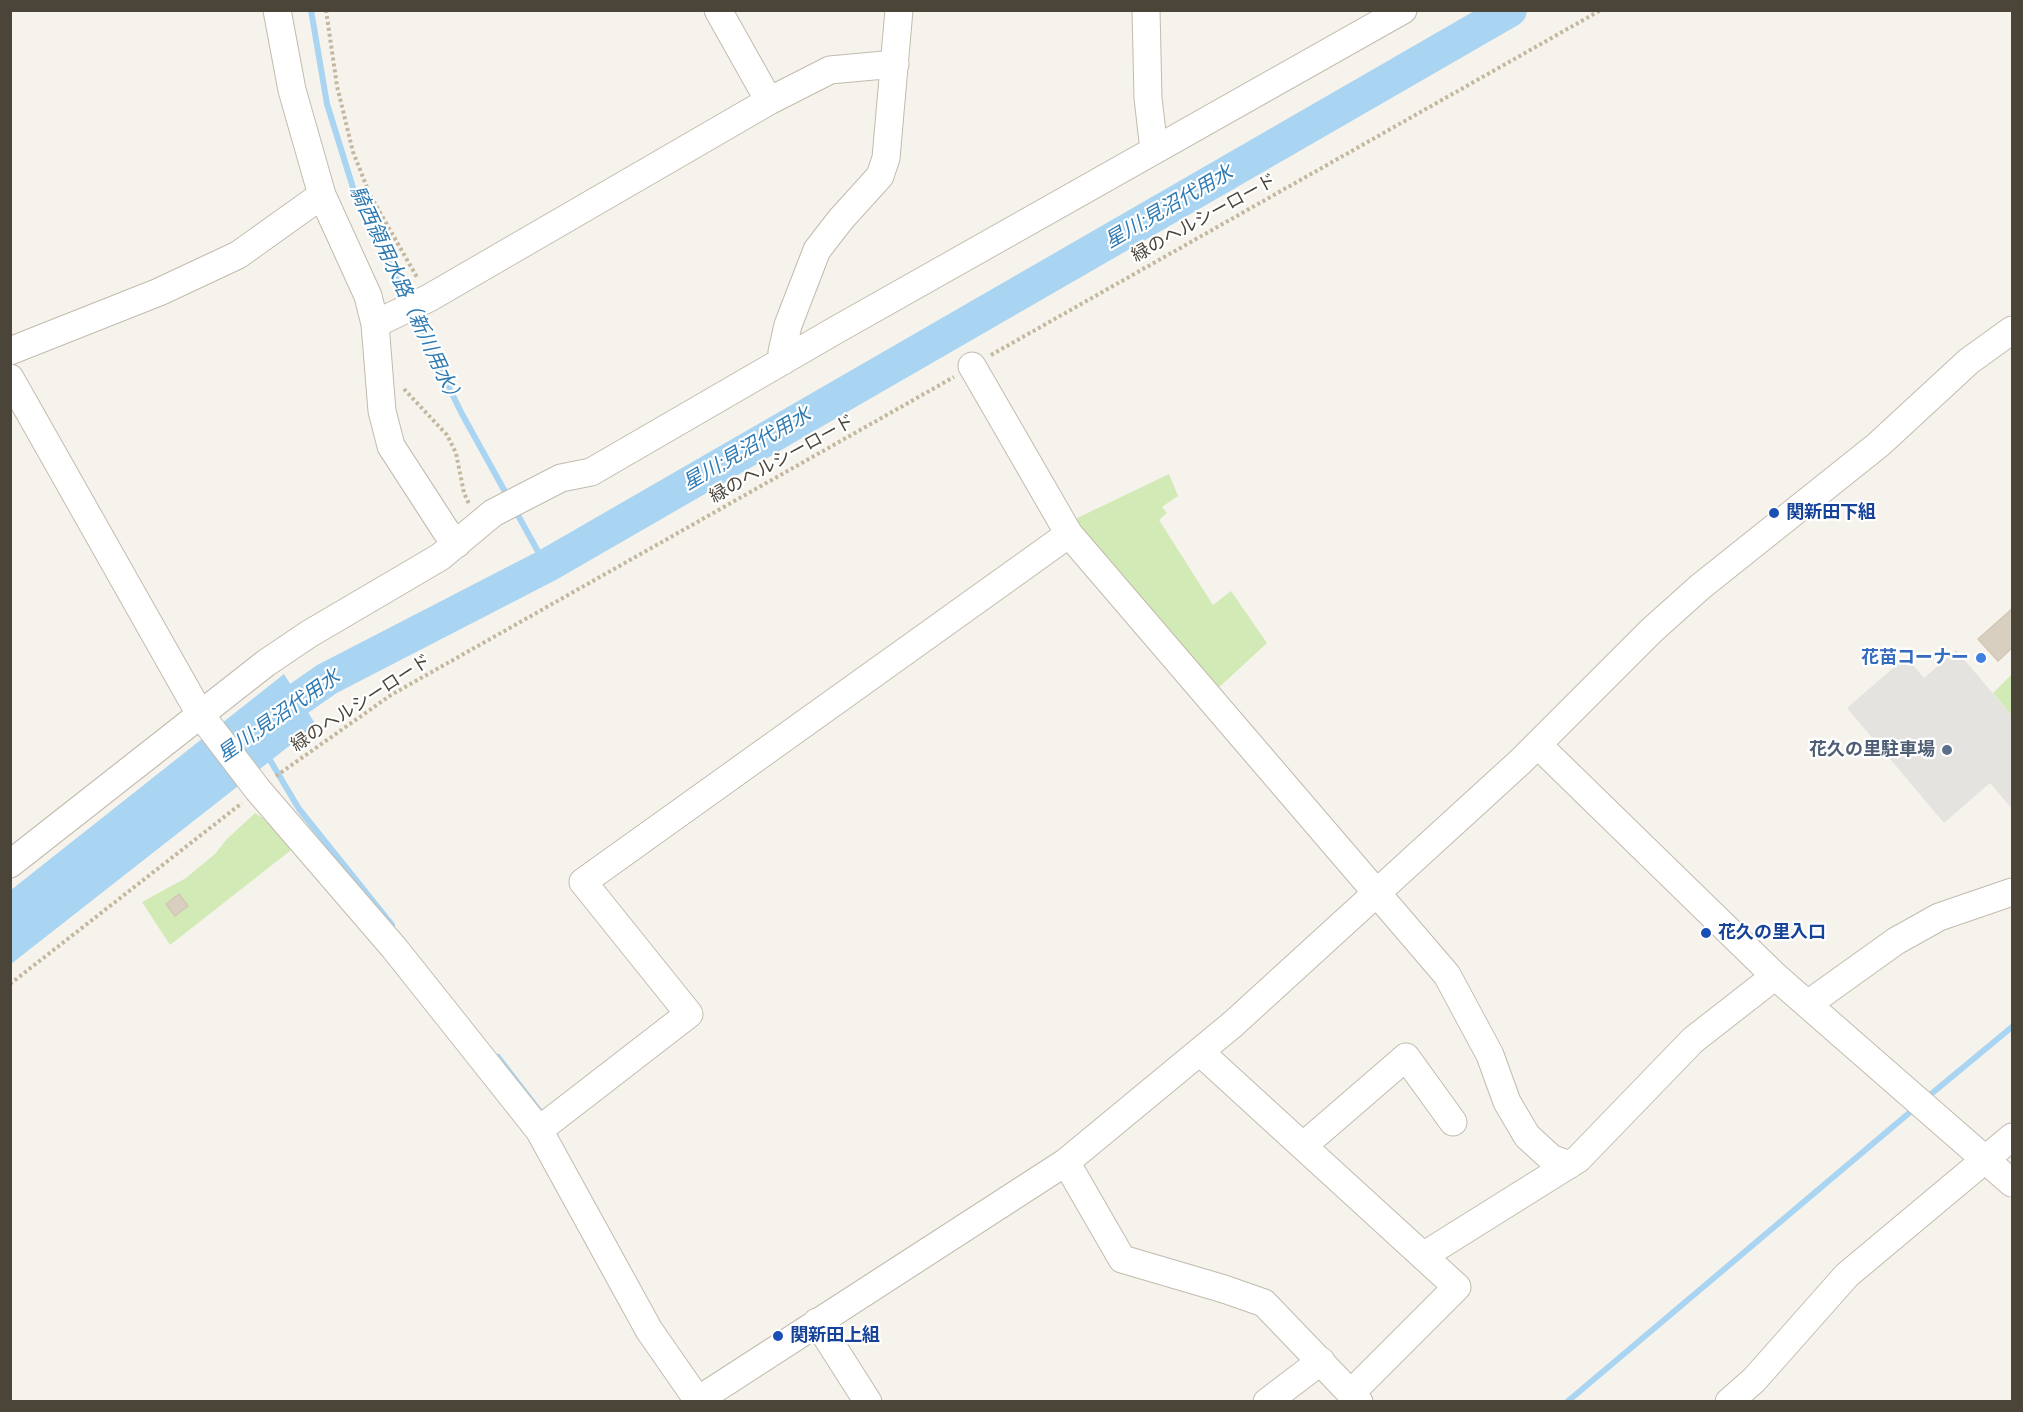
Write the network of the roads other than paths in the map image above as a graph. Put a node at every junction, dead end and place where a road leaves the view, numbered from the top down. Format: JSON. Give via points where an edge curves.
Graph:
{"nodes":[{"id":1,"x":277,"y":10,"type":"edge"},
{"id":2,"x":718,"y":10,"type":"edge"},
{"id":3,"x":899,"y":10,"type":"edge"},
{"id":4,"x":1146,"y":10,"type":"edge"},
{"id":5,"x":1403,"y":10,"type":"edge"},
{"id":6,"x":895,"y":64,"type":"junction"},
{"id":7,"x":770,"y":101,"type":"junction"},
{"id":8,"x":1154,"y":150,"type":"junction"},
{"id":9,"x":322,"y":195,"type":"junction"},
{"id":10,"x":385,"y":320,"type":"junction"},
{"id":11,"x":2013,"y":330,"type":"edge"},
{"id":12,"x":10,"y":351,"type":"edge"},
{"id":13,"x":783,"y":361,"type":"junction"},
{"id":14,"x":972,"y":366,"type":"road end"},
{"id":15,"x":10,"y":378,"type":"edge"},
{"id":16,"x":1069,"y":534,"type":"junction"},
{"id":17,"x":458,"y":544,"type":"junction"},
{"id":18,"x":204,"y":720,"type":"junction"},
{"id":19,"x":1538,"y":745,"type":"junction"},
{"id":20,"x":10,"y":864,"type":"edge"},
{"id":21,"x":1375,"y":892,"type":"junction"},
{"id":22,"x":2013,"y":892,"type":"edge"},
{"id":23,"x":1775,"y":976,"type":"junction"},
{"id":24,"x":1808,"y":1004,"type":"junction"},
{"id":25,"x":1200,"y":1052,"type":"junction"},
{"id":26,"x":1453,"y":1122,"type":"dead end"},
{"id":27,"x":539,"y":1130,"type":"junction"},
{"id":28,"x":2013,"y":1137,"type":"edge"},
{"id":29,"x":1303,"y":1146,"type":"junction"},
{"id":30,"x":1986,"y":1159,"type":"junction"},
{"id":31,"x":1066,"y":1162,"type":"junction"},
{"id":32,"x":1569,"y":1165,"type":"junction"},
{"id":33,"x":2013,"y":1183,"type":"edge"},
{"id":34,"x":1423,"y":1256,"type":"junction"},
{"id":35,"x":817,"y":1322,"type":"junction"},
{"id":36,"x":1321,"y":1361,"type":"junction"},
{"id":37,"x":1355,"y":1397,"type":"edge"},
{"id":38,"x":697,"y":1401,"type":"edge"},
{"id":39,"x":868,"y":1401,"type":"edge"},
{"id":40,"x":1267,"y":1401,"type":"edge"},
{"id":41,"x":1729,"y":1401,"type":"edge"}],
"edges":[{"from":1,"to":9,"type":"street","via":[[292,90]]},
{"from":2,"to":7,"type":"street"},
{"from":3,"to":6,"type":"street"},
{"from":4,"to":8,"type":"street","via":[[1148,98]]},
{"from":5,"to":8,"type":"street"},
{"from":6,"to":7,"type":"street","via":[[830,70]]},
{"from":6,"to":13,"type":"street","via":[[886,158],[880,176],[817,250],[788,325]]},
{"from":7,"to":10,"type":"street","via":[[420,292]]},
{"from":8,"to":13,"type":"street"},
{"from":9,"to":10,"type":"street","via":[[368,296]]},
{"from":9,"to":12,"type":"street","via":[[238,255],[159,292]]},
{"from":10,"to":17,"type":"street","via":[[382,411],[391,446]]},
{"from":11,"to":19,"type":"street","via":[[1970,362],[1878,445],[1700,587]]},
{"from":13,"to":17,"type":"street","via":[[591,472],[561,478],[483,512]]},
{"from":14,"to":16,"type":"street"},
{"from":15,"to":18,"type":"street"},
{"from":16,"to":21,"type":"street"},
{"from":16,"to":27,"type":"street","via":[[583,882],[689,1014]]},
{"from":17,"to":18,"type":"street","via":[[309,634]]},
{"from":18,"to":20,"type":"street"},
{"from":18,"to":27,"type":"street","via":[[395,949]]},
{"from":19,"to":21,"type":"street"},
{"from":19,"to":23,"type":"street"},
{"from":21,"to":25,"type":"street"},
{"from":21,"to":32,"type":"street","via":[[1447,975],[1527,1136],[1551,1158]]},
{"from":22,"to":24,"type":"street","via":[[1939,917],[1896,940]]},
{"from":23,"to":24,"type":"street"},
{"from":23,"to":32,"type":"street","via":[[1694,1040]]},
{"from":24,"to":30,"type":"street"},
{"from":25,"to":29,"type":"street"},
{"from":25,"to":31,"type":"street"},
{"from":26,"to":29,"type":"street","via":[[1407,1057]]},
{"from":27,"to":38,"type":"street","via":[[649,1330]]},
{"from":28,"to":30,"type":"street"},
{"from":29,"to":34,"type":"street"},
{"from":30,"to":33,"type":"street"},
{"from":30,"to":41,"type":"street","via":[[1847,1275],[1754,1380]]},
{"from":31,"to":35,"type":"street"},
{"from":31,"to":36,"type":"street","via":[[1122,1259],[1263,1304]]},
{"from":32,"to":34,"type":"street"},
{"from":34,"to":37,"type":"street","via":[[1457,1287]]},
{"from":35,"to":38,"type":"street"},
{"from":35,"to":39,"type":"street"},
{"from":36,"to":37,"type":"street"},
{"from":36,"to":40,"type":"street"}]}
